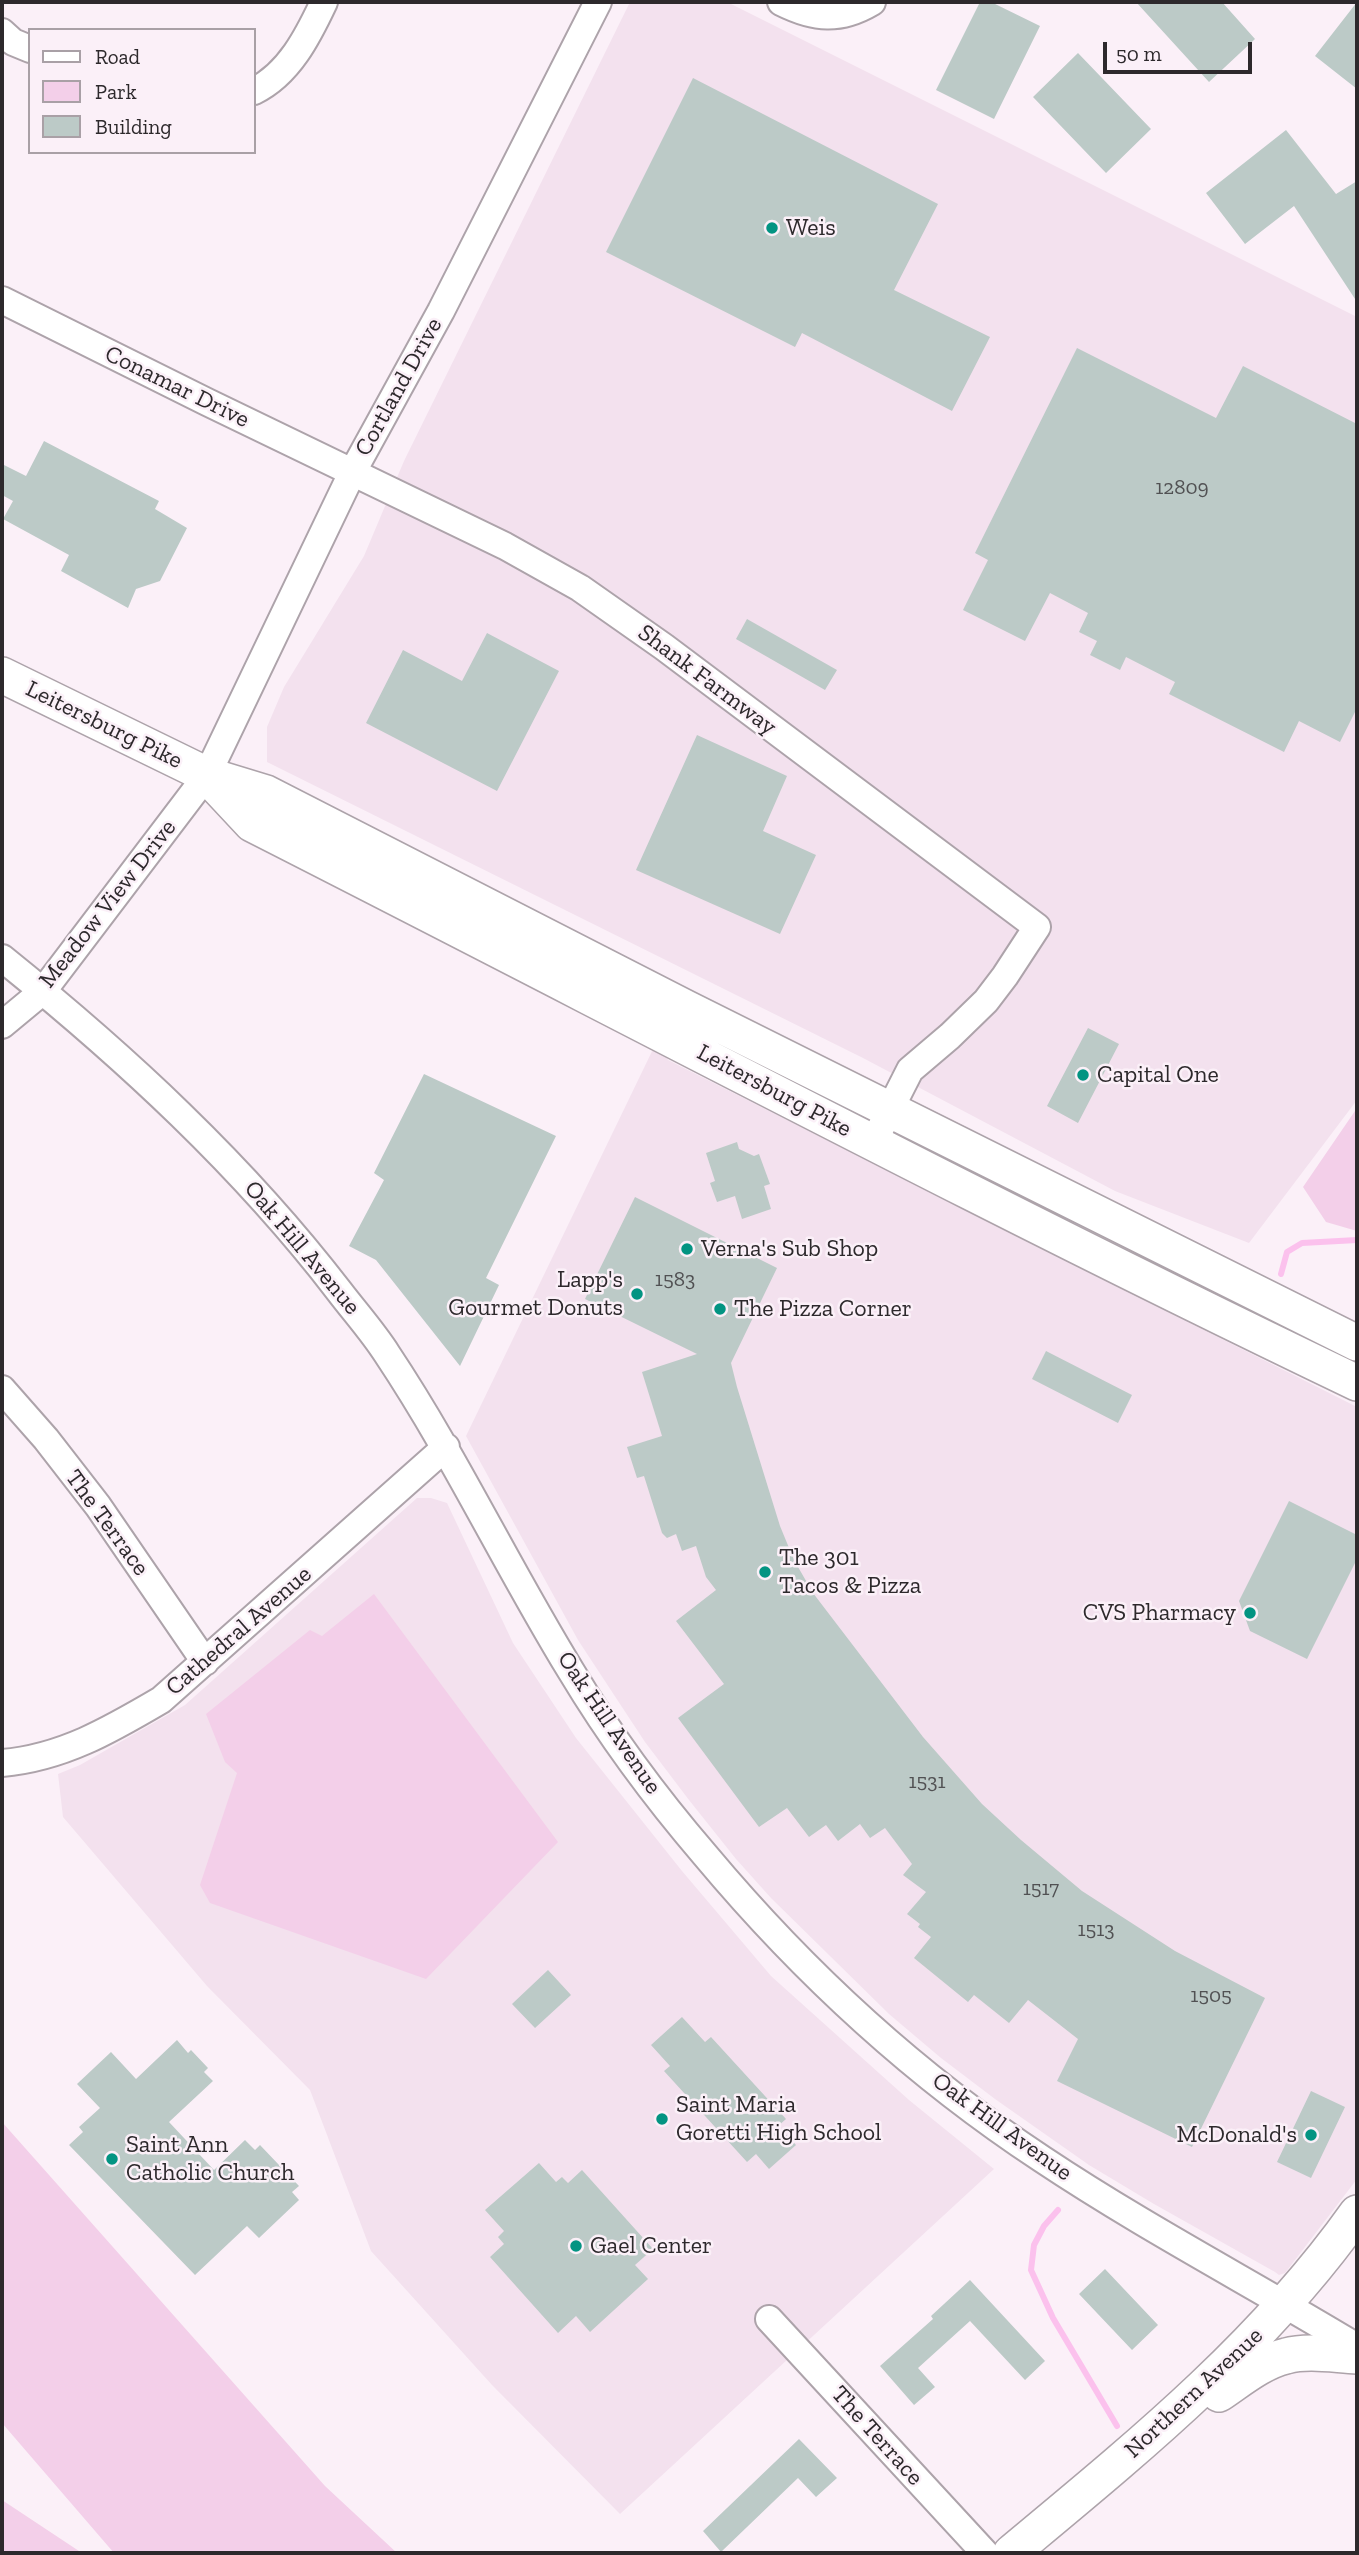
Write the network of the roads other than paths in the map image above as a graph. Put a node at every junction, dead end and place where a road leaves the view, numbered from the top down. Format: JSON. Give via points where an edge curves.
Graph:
{"nodes":[{"id":1,"x":324,"y":2,"type":"edge"},
{"id":2,"x":598,"y":2,"type":"edge"},
{"id":3,"x":781,"y":2,"type":"edge"},
{"id":4,"x":872,"y":2,"type":"edge"},
{"id":5,"x":2,"y":32,"type":"edge"},
{"id":6,"x":28,"y":48,"type":"edge"},
{"id":7,"x":256,"y":90,"type":"edge"},
{"id":8,"x":2,"y":300,"type":"edge"},
{"id":9,"x":352,"y":473,"type":"junction"},
{"id":10,"x":2,"y":675,"type":"edge"},
{"id":11,"x":207,"y":775,"type":"junction"},
{"id":12,"x":2,"y":958,"type":"edge"},
{"id":13,"x":43,"y":991,"type":"junction"},
{"id":14,"x":2,"y":1025,"type":"edge"},
{"id":15,"x":891,"y":1109,"type":"junction"},
{"id":16,"x":873,"y":1143,"type":"junction"},
{"id":17,"x":1357,"y":1343,"type":"edge"},
{"id":18,"x":1357,"y":1383,"type":"edge"},
{"id":19,"x":2,"y":1389,"type":"edge"},
{"id":20,"x":446,"y":1447,"type":"junction"},
{"id":21,"x":205,"y":1662,"type":"junction"},
{"id":22,"x":2,"y":1763,"type":"edge"},
{"id":23,"x":1357,"y":2213,"type":"edge"},
{"id":24,"x":1285,"y":2304,"type":"junction"},
{"id":25,"x":769,"y":2319,"type":"dead end"},
{"id":26,"x":1357,"y":2347,"type":"edge"},
{"id":27,"x":1357,"y":2356,"type":"edge"},
{"id":28,"x":1142,"y":2443,"type":"junction"},
{"id":29,"x":985,"y":2553,"type":"edge"},
{"id":30,"x":1011,"y":2553,"type":"edge"}],
"edges":[{"from":1,"to":7,"type":"street","via":[[283,70]]},
{"from":2,"to":9,"type":"street","name":"Cortland Drive","via":[[441,311]]},
{"from":3,"to":4,"type":"street","via":[[832,17]]},
{"from":5,"to":6,"type":"street"},
{"from":8,"to":9,"type":"street","name":"Conamar Drive"},
{"from":9,"to":11,"type":"street","name":"Cortland Drive"},
{"from":9,"to":15,"type":"street","name":"Shank Farmway","via":[[505,546],[603,603],[1037,927],[986,1001],[910,1070]]},
{"from":10,"to":11,"type":"main road","name":"Leitersburg Pike"},
{"from":11,"to":13,"type":"street","name":"Meadow View Drive"},
{"from":11,"to":15,"type":"main road","name":"Leitersburg Pike","via":[[265,793]]},
{"from":11,"to":16,"type":"main road","name":"Leitersburg Pike","via":[[252,824]]},
{"from":12,"to":13,"type":"street","name":"Oak Hill Avenue"},
{"from":13,"to":14,"type":"street","name":"Meadow View Drive"},
{"from":13,"to":20,"type":"street","name":"Oak Hill Avenue","via":[[233,1166],[307,1249],[384,1349]]},
{"from":15,"to":16,"type":"street"},
{"from":15,"to":17,"type":"main road","name":"Leitersburg Pike"},
{"from":16,"to":18,"type":"main road","name":"Leitersburg Pike"},
{"from":19,"to":21,"type":"street","name":"The Terrace","via":[[98,1506]]},
{"from":20,"to":21,"type":"street","name":"Cathedral Avenue"},
{"from":20,"to":24,"type":"street","name":"Oak Hill Avenue","via":[[572,1674],[619,1743],[703,1853],[800,1961],[914,2062],[1038,2157]]},
{"from":21,"to":22,"type":"street","name":"Cathedral Avenue","via":[[161,1700],[109,1731],[39,1758]]},
{"from":23,"to":24,"type":"main road","name":"Northern Avenue"},
{"from":24,"to":26,"type":"street","name":"Oak Hill Avenue"},
{"from":24,"to":28,"type":"main road","name":"Northern Avenue","via":[[1222,2371]]},
{"from":25,"to":29,"type":"street","name":"The Terrace"},
{"from":27,"to":28,"type":"main road","via":[[1320,2353],[1264,2364]]},
{"from":28,"to":30,"type":"main road","name":"Northern Avenue"}]}
